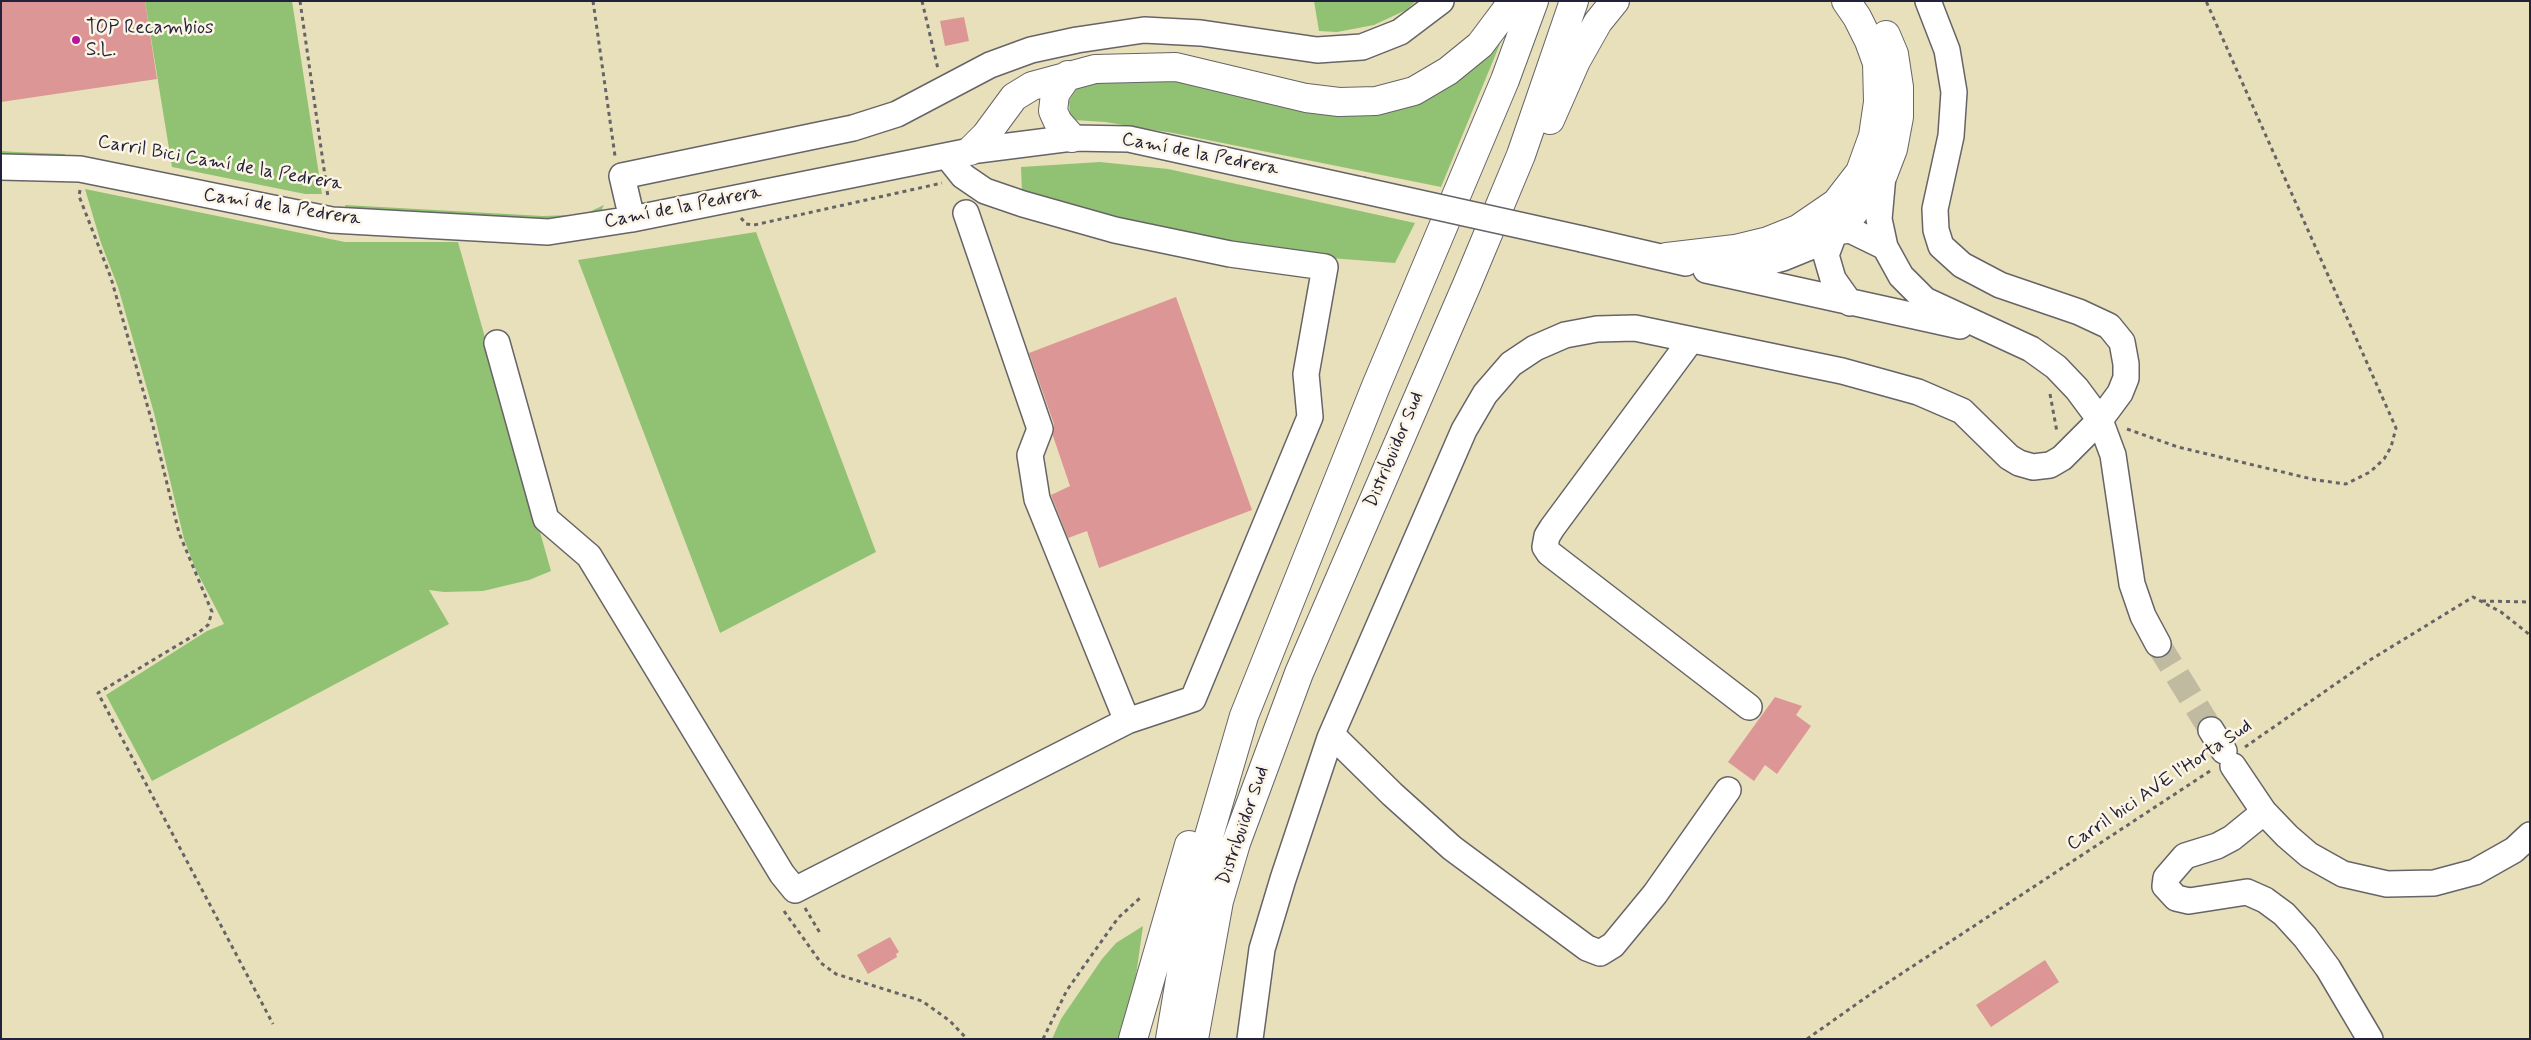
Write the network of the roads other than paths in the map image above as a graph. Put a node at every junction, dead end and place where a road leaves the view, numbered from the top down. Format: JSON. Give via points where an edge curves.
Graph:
{"nodes":[{"id":1,"x":1441,"y":1,"type":"edge"},
{"id":2,"x":1513,"y":1,"type":"edge"},
{"id":3,"x":1534,"y":1,"type":"edge"},
{"id":4,"x":1574,"y":1,"type":"edge"},
{"id":5,"x":1615,"y":1,"type":"edge"},
{"id":6,"x":1846,"y":1,"type":"edge"},
{"id":7,"x":1865,"y":1,"type":"edge"},
{"id":8,"x":1928,"y":1,"type":"edge"},
{"id":9,"x":1877,"y":63,"type":"junction"},
{"id":10,"x":1068,"y":75,"type":"junction"},
{"id":11,"x":1072,"y":138,"type":"junction"},
{"id":12,"x":958,"y":153,"type":"junction"},
{"id":13,"x":1521,"y":155,"type":"junction"},
{"id":14,"x":1,"y":167,"type":"edge"},
{"id":15,"x":1883,"y":175,"type":"junction"},
{"id":16,"x":966,"y":213,"type":"dead end"},
{"id":17,"x":632,"y":218,"type":"junction"},
{"id":18,"x":1834,"y":233,"type":"junction"},
{"id":19,"x":1885,"y":247,"type":"junction"},
{"id":20,"x":1667,"y":257,"type":"joint"},
{"id":21,"x":1702,"y":261,"type":"junction"},
{"id":22,"x":1850,"y":303,"type":"junction"},
{"id":23,"x":1997,"y":332,"type":"junction"},
{"id":24,"x":1691,"y":340,"type":"junction"},
{"id":25,"x":497,"y":343,"type":"dead end"},
{"id":26,"x":1376,"y":386,"type":"junction"},
{"id":27,"x":2100,"y":420,"type":"junction"},
{"id":28,"x":2158,"y":644,"type":"tunnel mouth"},
{"id":29,"x":1749,"y":707,"type":"dead end"},
{"id":30,"x":1127,"y":720,"type":"junction"},
{"id":31,"x":1332,"y":735,"type":"junction"},
{"id":32,"x":2226,"y":752,"type":"tunnel mouth"},
{"id":33,"x":1728,"y":790,"type":"dead end"},
{"id":34,"x":2264,"y":812,"type":"junction"},
{"id":35,"x":2530,"y":835,"type":"edge"},
{"id":36,"x":1220,"y":901,"type":"junction"},
{"id":37,"x":1133,"y":1039,"type":"edge"},
{"id":38,"x":1170,"y":1039,"type":"edge"},
{"id":39,"x":1194,"y":1039,"type":"edge"},
{"id":40,"x":1207,"y":1039,"type":"edge"},
{"id":41,"x":1250,"y":1039,"type":"edge"},
{"id":42,"x":2370,"y":1039,"type":"edge"}],
"edges":[{"from":1,"to":17,"type":"street","via":[[1400,32],[1362,47],[1317,50],[1201,33],[1144,30],[1031,50],[990,64],[897,114],[853,128],[622,176]]},
{"from":2,"to":10,"type":"highway","via":[[1480,45],[1448,71],[1414,91],[1376,101],[1339,102],[1306,98],[1176,67],[1095,69]]},
{"from":3,"to":26,"type":"highway","via":[[1506,80]]},
{"from":4,"to":13,"type":"highway","name":"Distribuïdor Sud"},
{"from":5,"to":13,"type":"highway","via":[[1598,22],[1576,61],[1546,130]]},
{"from":6,"to":9,"type":"highway","via":[[1857,17]]},
{"from":7,"to":15,"type":"highway","via":[[1881,25],[1894,54],[1899,87],[1899,117],[1893,149]]},
{"from":8,"to":27,"type":"street","via":[[1947,50],[1954,92],[1951,136],[1935,209],[1941,246],[1962,265],[2000,285],[2110,326],[2122,342],[2126,378],[2120,393]]},
{"from":9,"to":18,"type":"street","via":[[1889,103],[1884,139],[1868,180],[1843,214]]},
{"from":9,"to":21,"type":"highway","via":[[1878,102],[1873,136],[1860,172],[1836,203],[1798,229]]},
{"from":10,"to":11,"type":"highway","via":[[1055,94],[1054,111],[1058,122]]},
{"from":10,"to":12,"type":"highway","via":[[1032,86],[1014,96],[986,134]]},
{"from":11,"to":12,"type":"street","name":"Camí de la Pedrera"},
{"from":11,"to":20,"type":"street","name":"Camí de la Pedrera","bridge":true,"via":[[1128,139]]},
{"from":12,"to":17,"type":"street","name":"Camí de la Pedrera"},
{"from":12,"to":30,"type":"street","via":[[963,176],[986,191],[1023,204],[1115,230],[1230,254],[1325,267],[1306,374],[1310,416],[1193,699]]},
{"from":13,"to":36,"type":"highway","name":"Distribuïdor Sud","via":[[1299,673],[1236,843]]},
{"from":14,"to":17,"type":"street","name":"Camí de la Pedrera","via":[[80,169],[332,220],[548,232]]},
{"from":15,"to":18,"type":"highway"},
{"from":15,"to":19,"type":"street","via":[[1879,219]]},
{"from":16,"to":30,"type":"street","via":[[1040,429],[1030,455],[1037,499]]},
{"from":18,"to":19,"type":"street","via":[[1850,230]]},
{"from":18,"to":21,"type":"street","via":[[1814,234],[1768,254]]},
{"from":18,"to":22,"type":"street","via":[[1826,255],[1832,279]]},
{"from":19,"to":23,"type":"street","via":[[1901,276],[1925,300]]},
{"from":20,"to":21,"type":"highway"},
{"from":21,"to":22,"type":"street"},
{"from":22,"to":23,"type":"street"},
{"from":23,"to":27,"type":"street","via":[[2031,348],[2056,367],[2078,389]]},
{"from":24,"to":27,"type":"street","via":[[1842,371],[1937,398],[1962,411],[2009,457],[2033,467],[2050,465],[2062,458]]},
{"from":24,"to":29,"type":"street","via":[[1552,528],[1545,547],[1549,554]]},
{"from":24,"to":31,"type":"street","via":[[1635,328],[1597,330],[1565,335],[1535,348],[1511,364],[1484,394],[1464,430]]},
{"from":25,"to":30,"type":"street","via":[[546,519],[589,556],[782,874],[795,890]]},
{"from":26,"to":37,"type":"highway","via":[[1228,714]]},
{"from":26,"to":38,"type":"highway","via":[[1244,716],[1206,846]]},
{"from":27,"to":28,"type":"street","via":[[2113,455],[2132,584]]},
{"from":31,"to":33,"type":"street","via":[[1452,848],[1587,948],[1600,952],[1613,946],[1655,894]]},
{"from":31,"to":41,"type":"street","via":[[1282,879],[1262,950]]},
{"from":32,"to":34,"type":"street"},
{"from":34,"to":35,"type":"street","via":[[2309,855],[2343,874],[2387,884],[2434,883],[2475,872],[2514,850]]},
{"from":34,"to":42,"type":"street","via":[[2232,838],[2185,856],[2166,878],[2165,886],[2176,898],[2189,901],[2247,892],[2272,905],[2306,936]]},
{"from":36,"to":39,"type":"highway"},
{"from":36,"to":40,"type":"highway"}]}
